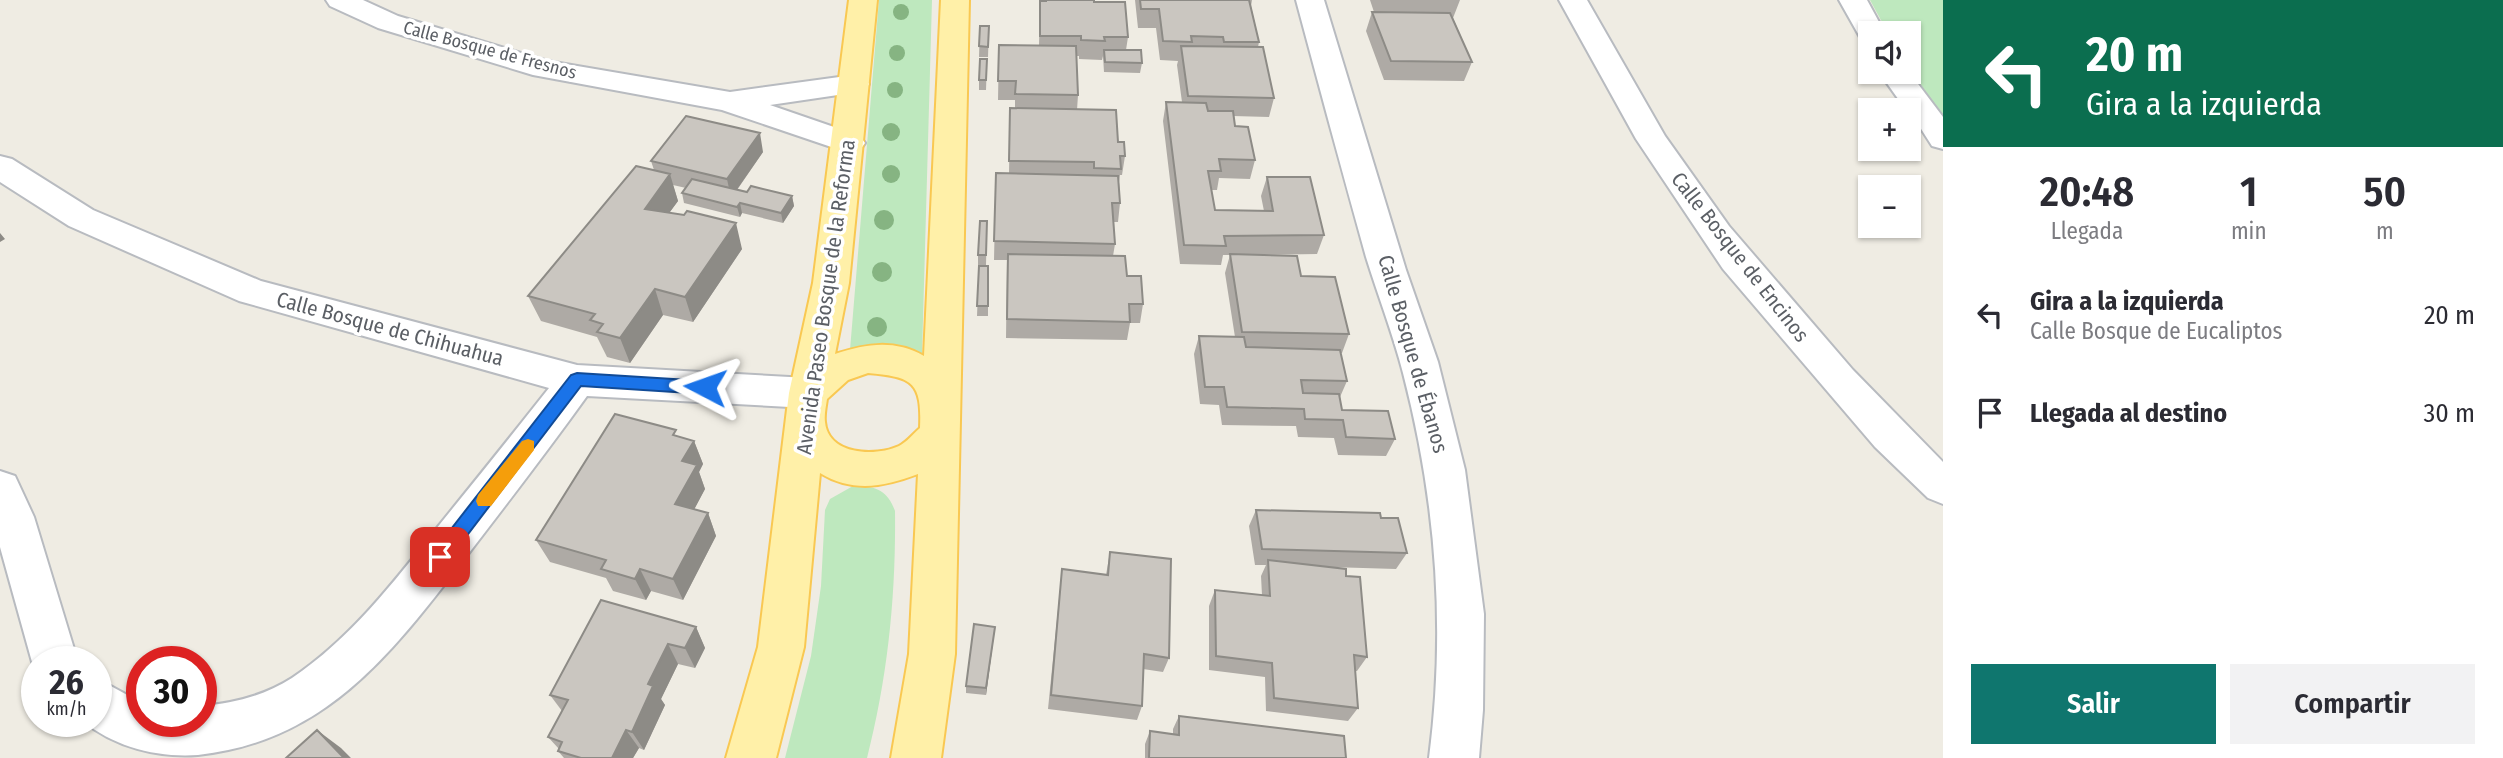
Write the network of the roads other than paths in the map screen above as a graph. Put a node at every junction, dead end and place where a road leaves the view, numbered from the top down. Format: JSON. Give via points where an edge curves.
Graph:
{"nodes":[{"id":1,"x":340,"y":0,"type":"edge"},
{"id":2,"x":863,"y":0,"type":"edge"},
{"id":3,"x":955,"y":0,"type":"edge"},
{"id":4,"x":1310,"y":0,"type":"edge"},
{"id":5,"x":1573,"y":0,"type":"edge"},
{"id":6,"x":1853,"y":0,"type":"edge"},
{"id":7,"x":1864,"y":21,"type":"edge"},
{"id":8,"x":854,"y":83,"type":"junction"},
{"id":9,"x":1903,"y":84,"type":"edge"},
{"id":10,"x":728,"y":101,"type":"junction"},
{"id":11,"x":1943,"y":139,"type":"edge"},
{"id":12,"x":849,"y":143,"type":"junction"},
{"id":13,"x":0,"y":167,"type":"edge"},
{"id":14,"x":577,"y":380,"type":"junction"},
{"id":15,"x":807,"y":410,"type":"junction"},
{"id":16,"x":942,"y":418,"type":"junction"},
{"id":17,"x":1943,"y":486,"type":"edge"},
{"id":18,"x":0,"y":489,"type":"edge"},
{"id":19,"x":50,"y":646,"type":"edge"},
{"id":20,"x":112,"y":711,"type":"edge"},
{"id":21,"x":751,"y":758,"type":"edge"},
{"id":22,"x":916,"y":758,"type":"edge"},
{"id":23,"x":1454,"y":758,"type":"edge"}],
"edges":[{"from":1,"to":10,"type":"street","name":"Calle Bosque de Fresnos","via":[[388,22],[544,69]]},
{"from":2,"to":8,"type":"main road","name":"Avenida Paseo Bosque de la Reforma"},
{"from":3,"to":16,"type":"main road"},
{"from":4,"to":23,"type":"street","name":"Calle Bosque de Ébanos","via":[[1443,454],[1460,596],[1460,717]]},
{"from":5,"to":17,"type":"street","name":"Calle Bosque de Encinos","via":[[1680,184],[1775,309],[1882,427]]},
{"from":6,"to":7,"type":"street"},
{"from":8,"to":10,"type":"street","name":"Calle Bosque de Fresnos"},
{"from":8,"to":12,"type":"main road","name":"Avenida Paseo Bosque de la Reforma"},
{"from":9,"to":11,"type":"street"},
{"from":10,"to":12,"type":"street","name":"Calle Bosque de Fresnos"},
{"from":12,"to":15,"type":"main road","name":"Avenida Paseo Bosque de la Reforma","via":[[831,283]]},
{"from":13,"to":14,"type":"street","name":"Calle Bosque de Chihuahua","via":[[80,218],[252,292]]},
{"from":14,"to":15,"type":"street","name":"Calle Bosque de Chihuahua"},
{"from":14,"to":20,"type":"street","via":[[378,634],[330,679],[271,713],[200,732],[163,732],[132,724]]},
{"from":15,"to":16,"type":"main road","via":[[834,369],[867,358],[901,361],[929,377]]},
{"from":15,"to":16,"type":"main road","via":[[817,451],[846,468],[883,470],[916,457]]},
{"from":15,"to":21,"type":"main road","name":"Avenida Paseo Bosque de la Reforma","via":[[781,647]]},
{"from":16,"to":22,"type":"main road","via":[[932,654]]},
{"from":18,"to":19,"type":"street","via":[[13,516]]}]}
